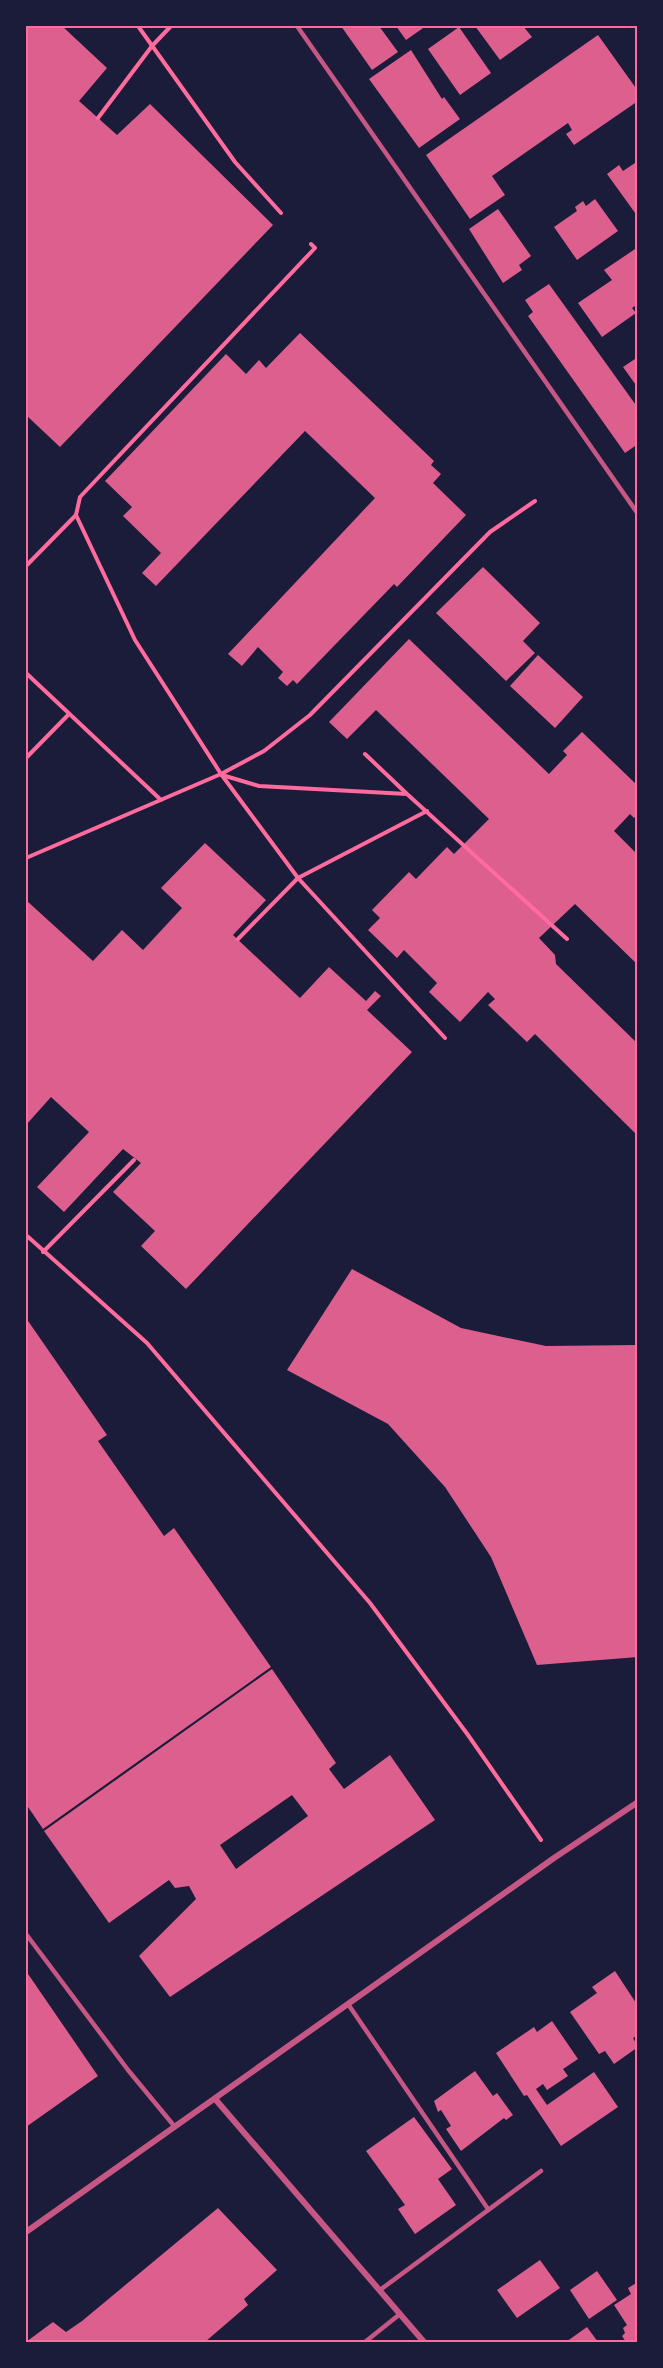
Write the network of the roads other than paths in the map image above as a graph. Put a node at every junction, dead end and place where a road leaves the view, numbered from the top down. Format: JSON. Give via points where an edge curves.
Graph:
{"nodes":[{"id":1,"x":297,"y":26,"type":"edge"},
{"id":2,"x":638,"y":514,"type":"edge"},
{"id":3,"x":638,"y":1802,"type":"edge"},
{"id":4,"x":26,"y":1934,"type":"edge"},
{"id":5,"x":348,"y":2004,"type":"junction"},
{"id":6,"x":216,"y":2100,"type":"junction"},
{"id":7,"x":175,"y":2127,"type":"junction"},
{"id":8,"x":541,"y":2170,"type":"dead end"},
{"id":9,"x":488,"y":2209,"type":"junction"},
{"id":10,"x":26,"y":2232,"type":"edge"},
{"id":11,"x":380,"y":2290,"type":"junction"},
{"id":12,"x":400,"y":2314,"type":"junction"},
{"id":13,"x":365,"y":2343,"type":"edge"},
{"id":14,"x":424,"y":2343,"type":"edge"}],
"edges":[{"from":1,"to":2,"type":"lane"},
{"from":3,"to":5,"type":"street"},
{"from":4,"to":7,"type":"lane"},
{"from":5,"to":6,"type":"street"},
{"from":5,"to":9,"type":"lane"},
{"from":6,"to":7,"type":"street"},
{"from":6,"to":11,"type":"street"},
{"from":7,"to":10,"type":"street"},
{"from":8,"to":9,"type":"lane"},
{"from":9,"to":11,"type":"lane"},
{"from":11,"to":12,"type":"street"},
{"from":12,"to":13,"type":"lane"},
{"from":12,"to":14,"type":"street"}]}
